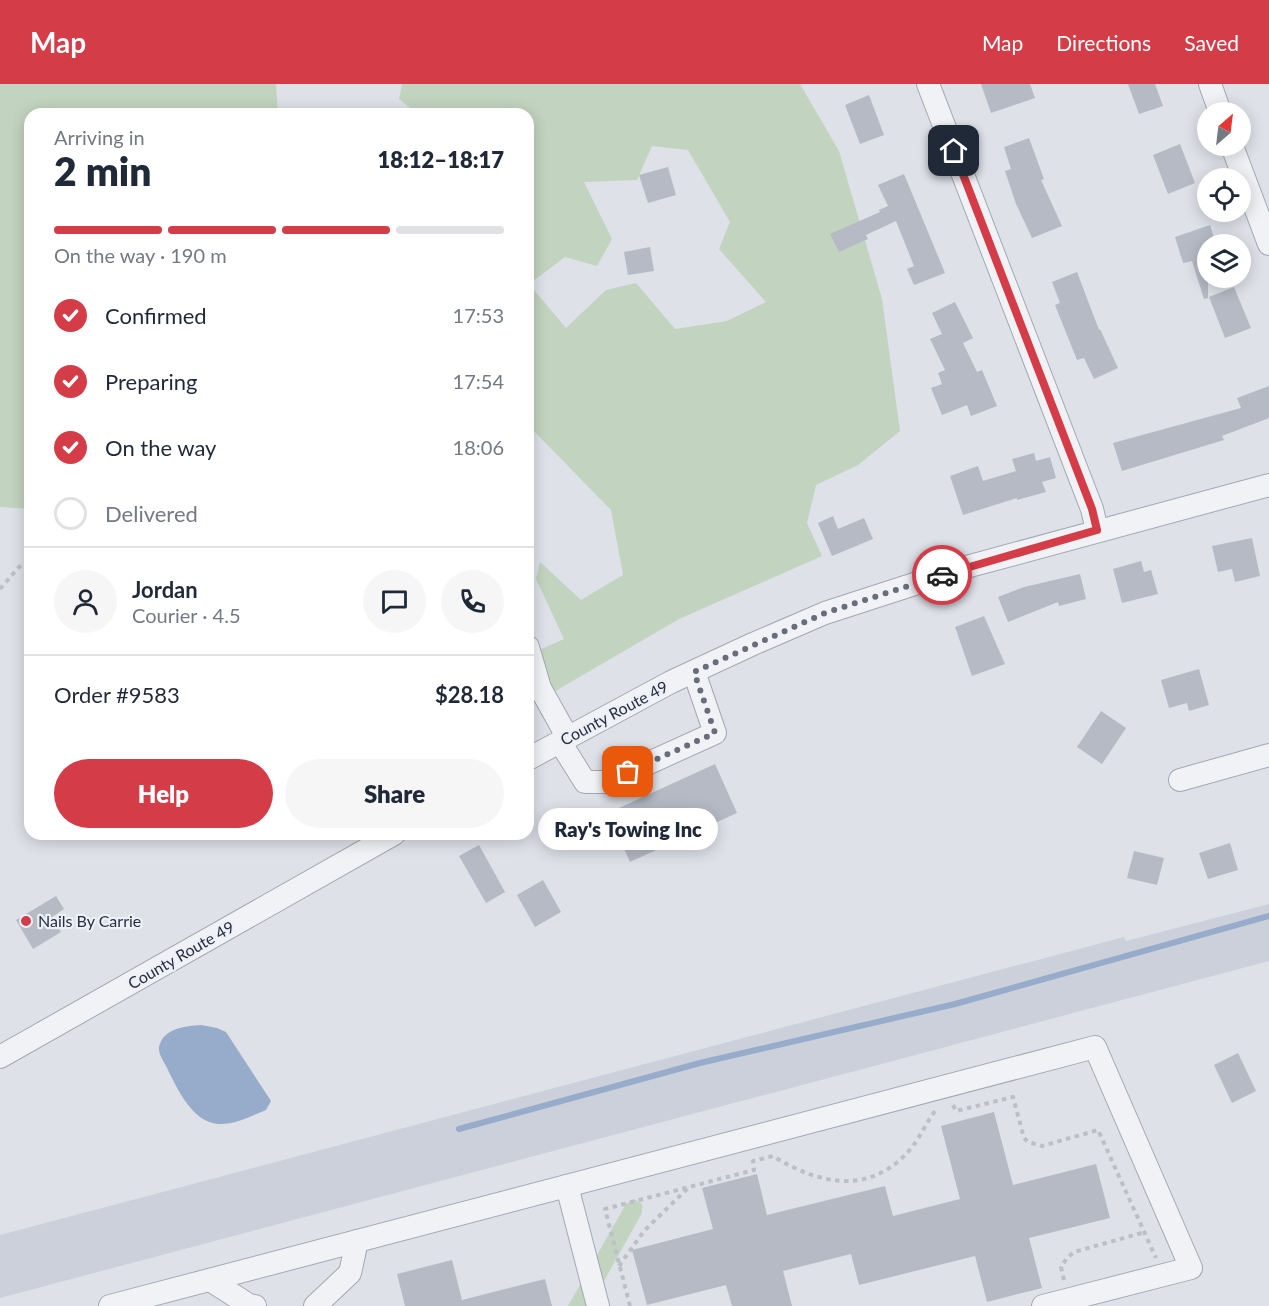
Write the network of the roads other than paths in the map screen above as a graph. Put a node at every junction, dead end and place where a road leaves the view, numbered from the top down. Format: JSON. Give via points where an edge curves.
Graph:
{"nodes":[{"id":1,"x":928,"y":84,"type":"edge"},
{"id":2,"x":1210,"y":84,"type":"edge"},
{"id":3,"x":1216,"y":102,"type":"edge"},
{"id":4,"x":1236,"y":156,"type":"edge"},
{"id":5,"x":1269,"y":244,"type":"edge"},
{"id":6,"x":1269,"y":485,"type":"edge"},
{"id":7,"x":1097,"y":530,"type":"junction"},
{"id":8,"x":534,"y":667,"type":"edge"},
{"id":9,"x":694,"y":672,"type":"junction"},
{"id":10,"x":564,"y":740,"type":"junction"},
{"id":11,"x":1269,"y":755,"type":"edge"},
{"id":12,"x":534,"y":756,"type":"edge"},
{"id":13,"x":1180,"y":780,"type":"dead end"},
{"id":14,"x":383,"y":840,"type":"edge"},
{"id":15,"x":0,"y":1057,"type":"edge"},
{"id":16,"x":567,"y":1186,"type":"junction"},
{"id":17,"x":357,"y":1241,"type":"junction"},
{"id":18,"x":210,"y":1280,"type":"junction"},
{"id":19,"x":110,"y":1306,"type":"edge"},
{"id":20,"x":255,"y":1306,"type":"edge"},
{"id":21,"x":315,"y":1306,"type":"edge"},
{"id":22,"x":598,"y":1306,"type":"edge"},
{"id":23,"x":1043,"y":1306,"type":"edge"}],
"edges":[{"from":1,"to":7,"type":"street"},
{"from":2,"to":3,"type":"street"},
{"from":4,"to":5,"type":"street"},
{"from":6,"to":7,"type":"street","name":"County Route 49"},
{"from":7,"to":9,"type":"street","name":"County Route 49","via":[[825,613]]},
{"from":8,"to":10,"type":"street"},
{"from":9,"to":10,"type":"street","name":"County Route 49"},
{"from":9,"to":10,"type":"street","via":[[715,733],[607,782],[585,782]]},
{"from":10,"to":12,"type":"street","name":"County Route 49"},
{"from":11,"to":13,"type":"street"},
{"from":14,"to":15,"type":"street","name":"County Route 49"},
{"from":16,"to":17,"type":"street"},
{"from":16,"to":22,"type":"street"},
{"from":16,"to":23,"type":"street","via":[[1095,1047],[1191,1268]]},
{"from":17,"to":18,"type":"street"},
{"from":17,"to":21,"type":"street","via":[[350,1273]]},
{"from":18,"to":19,"type":"street"},
{"from":18,"to":20,"type":"street"}]}
